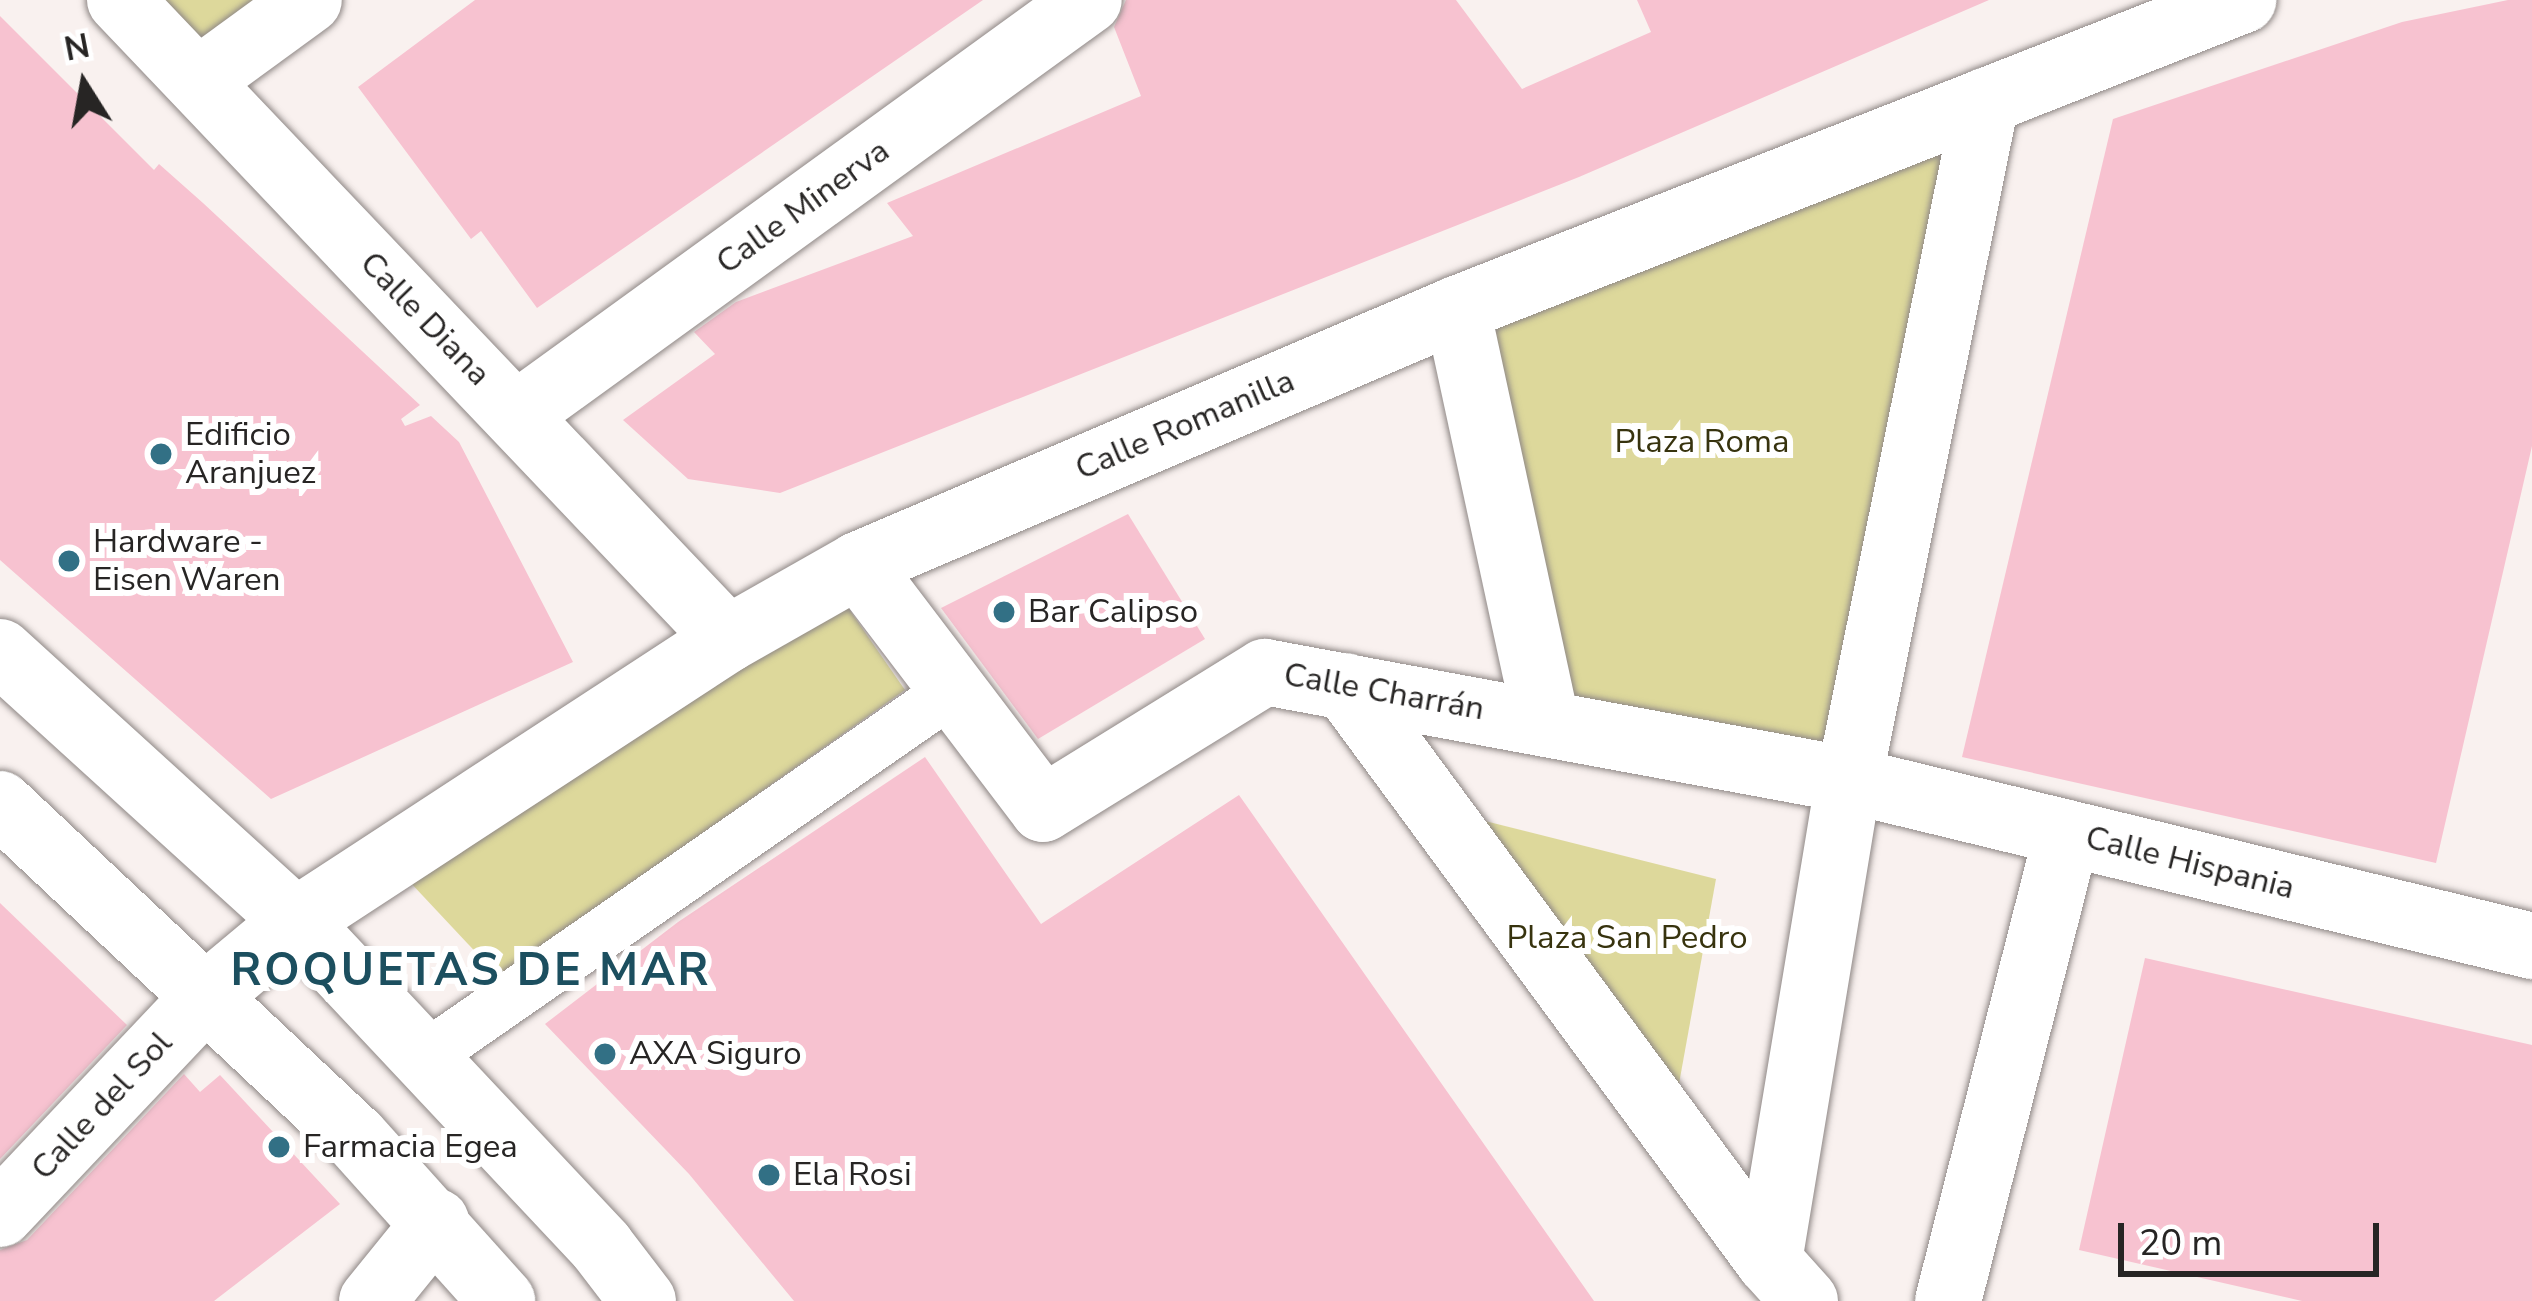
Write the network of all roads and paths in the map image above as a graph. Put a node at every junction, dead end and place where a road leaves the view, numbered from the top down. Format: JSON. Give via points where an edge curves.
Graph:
{"nodes":[{"id":1,"x":120,"y":0,"type":"edge"},
{"id":2,"x":309,"y":0,"type":"edge"},
{"id":3,"x":1089,"y":0,"type":"edge"},
{"id":4,"x":2243,"y":0,"type":"edge"},
{"id":5,"x":198,"y":81,"type":"junction"},
{"id":6,"x":1986,"y":101,"type":"junction"},
{"id":7,"x":1457,"y":309,"type":"junction"},
{"id":8,"x":516,"y":415,"type":"junction"},
{"id":9,"x":858,"y":565,"type":"junction"},
{"id":10,"x":728,"y":639,"type":"junction"},
{"id":11,"x":0,"y":652,"type":"edge"},
{"id":12,"x":1345,"y":686,"type":"junction"},
{"id":13,"x":952,"y":690,"type":"junction"},
{"id":14,"x":1546,"y":719,"type":"junction"},
{"id":15,"x":1849,"y":779,"type":"junction"},
{"id":16,"x":0,"y":804,"type":"edge"},
{"id":17,"x":2067,"y":833,"type":"junction"},
{"id":18,"x":296,"y":921,"type":"junction"},
{"id":19,"x":2530,"y":934,"type":"edge"},
{"id":20,"x":205,"y":997,"type":"junction"},
{"id":21,"x":422,"y":1058,"type":"junction"},
{"id":22,"x":0,"y":1214,"type":"edge"},
{"id":23,"x":436,"y":1222,"type":"junction"},
{"id":24,"x":1787,"y":1281,"type":"edge"},
{"id":25,"x":372,"y":1301,"type":"edge"},
{"id":26,"x":502,"y":1301,"type":"edge"},
{"id":27,"x":643,"y":1301,"type":"edge"},
{"id":28,"x":1948,"y":1301,"type":"edge"}],
"edges":[{"from":1,"to":5,"type":"street","name":"Calle Diana"},
{"from":2,"to":5,"type":"street"},
{"from":3,"to":8,"type":"street","name":"Calle Minerva"},
{"from":4,"to":6,"type":"street","name":"Calle Romanilla"},
{"from":5,"to":8,"type":"street","name":"Calle Diana"},
{"from":6,"to":7,"type":"street","name":"Calle Romanilla"},
{"from":6,"to":15,"type":"street"},
{"from":7,"to":9,"type":"street","name":"Calle Romanilla"},
{"from":7,"to":14,"type":"street"},
{"from":8,"to":10,"type":"street","name":"Calle Diana"},
{"from":9,"to":10,"type":"street","name":"Calle Romanilla"},
{"from":9,"to":13,"type":"street","name":"Calle Charrán"},
{"from":10,"to":18,"type":"street","name":"Calle Romanilla"},
{"from":11,"to":18,"type":"street"},
{"from":12,"to":13,"type":"street","name":"Calle Charrán","via":[[1265,672],[1043,809]]},
{"from":12,"to":14,"type":"street","name":"Calle Charrán"},
{"from":12,"to":24,"type":"street"},
{"from":13,"to":21,"type":"lane"},
{"from":14,"to":15,"type":"street","name":"Calle Charrán"},
{"from":15,"to":17,"type":"street","name":"Calle Hispania"},
{"from":15,"to":24,"type":"street"},
{"from":16,"to":20,"type":"street"},
{"from":17,"to":19,"type":"street","name":"Calle Hispania"},
{"from":17,"to":28,"type":"street"},
{"from":18,"to":20,"type":"street","name":"Calle Romanilla"},
{"from":18,"to":21,"type":"street"},
{"from":20,"to":22,"type":"street","name":"Calle del Sol"},
{"from":20,"to":23,"type":"street"},
{"from":21,"to":27,"type":"street"},
{"from":23,"to":25,"type":"street"},
{"from":23,"to":26,"type":"street"}]}
